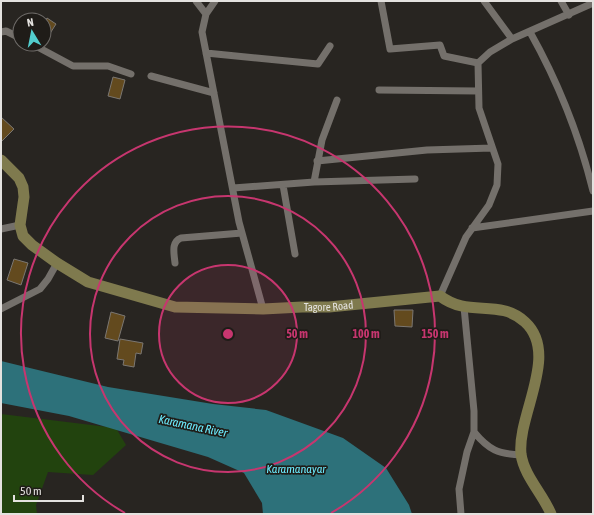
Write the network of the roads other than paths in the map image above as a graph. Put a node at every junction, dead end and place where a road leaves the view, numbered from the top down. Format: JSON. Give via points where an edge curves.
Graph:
{"nodes":[{"id":1,"x":196,"y":1,"type":"edge"},
{"id":2,"x":215,"y":1,"type":"edge"},
{"id":3,"x":382,"y":1,"type":"edge"},
{"id":4,"x":484,"y":1,"type":"edge"},
{"id":5,"x":561,"y":1,"type":"edge"},
{"id":6,"x":593,"y":3,"type":"edge"},
{"id":7,"x":206,"y":14,"type":"junction"},
{"id":8,"x":569,"y":14,"type":"junction"},
{"id":9,"x":1,"y":32,"type":"edge"},
{"id":10,"x":530,"y":32,"type":"junction"},
{"id":11,"x":12,"y":34,"type":"edge"},
{"id":12,"x":512,"y":39,"type":"junction"},
{"id":13,"x":330,"y":46,"type":"dead end"},
{"id":14,"x":47,"y":52,"type":"edge"},
{"id":15,"x":206,"y":53,"type":"junction"},
{"id":16,"x":478,"y":63,"type":"junction"},
{"id":17,"x":131,"y":74,"type":"dead end"},
{"id":18,"x":151,"y":76,"type":"dead end"},
{"id":19,"x":379,"y":90,"type":"dead end"},
{"id":20,"x":478,"y":91,"type":"junction"},
{"id":21,"x":214,"y":93,"type":"junction"},
{"id":22,"x":337,"y":100,"type":"dead end"},
{"id":23,"x":492,"y":148,"type":"junction"},
{"id":24,"x":1,"y":160,"type":"edge"},
{"id":25,"x":317,"y":161,"type":"junction"},
{"id":26,"x":415,"y":179,"type":"dead end"},
{"id":27,"x":314,"y":182,"type":"junction"},
{"id":28,"x":283,"y":185,"type":"junction"},
{"id":29,"x":233,"y":188,"type":"junction"},
{"id":30,"x":593,"y":191,"type":"edge"},
{"id":31,"x":593,"y":211,"type":"edge"},
{"id":32,"x":20,"y":225,"type":"junction"},
{"id":33,"x":472,"y":228,"type":"junction"},
{"id":34,"x":1,"y":229,"type":"edge"},
{"id":35,"x":242,"y":233,"type":"junction"},
{"id":36,"x":295,"y":254,"type":"dead end"},
{"id":37,"x":57,"y":263,"type":"junction"},
{"id":38,"x":175,"y":263,"type":"dead end"},
{"id":39,"x":440,"y":296,"type":"junction"},
{"id":40,"x":464,"y":307,"type":"junction"},
{"id":41,"x":1,"y":309,"type":"edge"},
{"id":42,"x":263,"y":309,"type":"junction"},
{"id":43,"x":474,"y":432,"type":"junction"},
{"id":44,"x":521,"y":455,"type":"junction"},
{"id":45,"x":461,"y":514,"type":"edge"},
{"id":46,"x":551,"y":514,"type":"edge"}],
"edges":[{"from":1,"to":7,"type":"street"},
{"from":2,"to":7,"type":"street"},
{"from":3,"to":16,"type":"street","via":[[390,49],[440,45],[444,56]]},
{"from":4,"to":12,"type":"street"},
{"from":5,"to":8,"type":"street"},
{"from":6,"to":8,"type":"street"},
{"from":7,"to":15,"type":"street","via":[[202,32]]},
{"from":8,"to":10,"type":"street"},
{"from":9,"to":11,"type":"street"},
{"from":10,"to":12,"type":"street"},
{"from":10,"to":30,"type":"street","via":[[551,68],[570,113]]},
{"from":12,"to":16,"type":"street","via":[[490,52]]},
{"from":13,"to":15,"type":"street","via":[[318,64]]},
{"from":14,"to":17,"type":"street","via":[[73,66],[108,66]]},
{"from":15,"to":21,"type":"street"},
{"from":16,"to":20,"type":"street"},
{"from":18,"to":21,"type":"street"},
{"from":19,"to":20,"type":"street"},
{"from":20,"to":23,"type":"street","via":[[479,108]]},
{"from":21,"to":29,"type":"street"},
{"from":22,"to":25,"type":"street"},
{"from":23,"to":25,"type":"street","via":[[427,150]]},
{"from":23,"to":33,"type":"street","via":[[498,164],[497,185],[489,205]]},
{"from":24,"to":32,"type":"street","via":[[19,178],[23,187]]},
{"from":25,"to":27,"type":"street"},
{"from":26,"to":27,"type":"street"},
{"from":27,"to":28,"type":"street"},
{"from":28,"to":29,"type":"street"},
{"from":28,"to":36,"type":"street"},
{"from":29,"to":35,"type":"street"},
{"from":31,"to":33,"type":"street"},
{"from":32,"to":34,"type":"street"},
{"from":32,"to":37,"type":"street","name":"Tagore Road","via":[[23,236]]},
{"from":33,"to":39,"type":"street"},
{"from":35,"to":38,"type":"street","via":[[176,240]]},
{"from":35,"to":42,"type":"street"},
{"from":37,"to":41,"type":"street","via":[[40,289]]},
{"from":37,"to":42,"type":"street","name":"Tagore Road","via":[[88,282],[175,307]]},
{"from":39,"to":40,"type":"street","via":[[450,304]]},
{"from":39,"to":42,"type":"street","name":"Tagore Road","via":[[329,307]]},
{"from":40,"to":43,"type":"street"},
{"from":40,"to":44,"type":"street","via":[[507,310],[525,322],[534,332],[538,355],[537,370],[534,393],[522,431]]},
{"from":43,"to":44,"type":"street","via":[[489,448],[500,453]]},
{"from":43,"to":45,"type":"street","via":[[459,489]]},
{"from":44,"to":46,"type":"street"}]}
